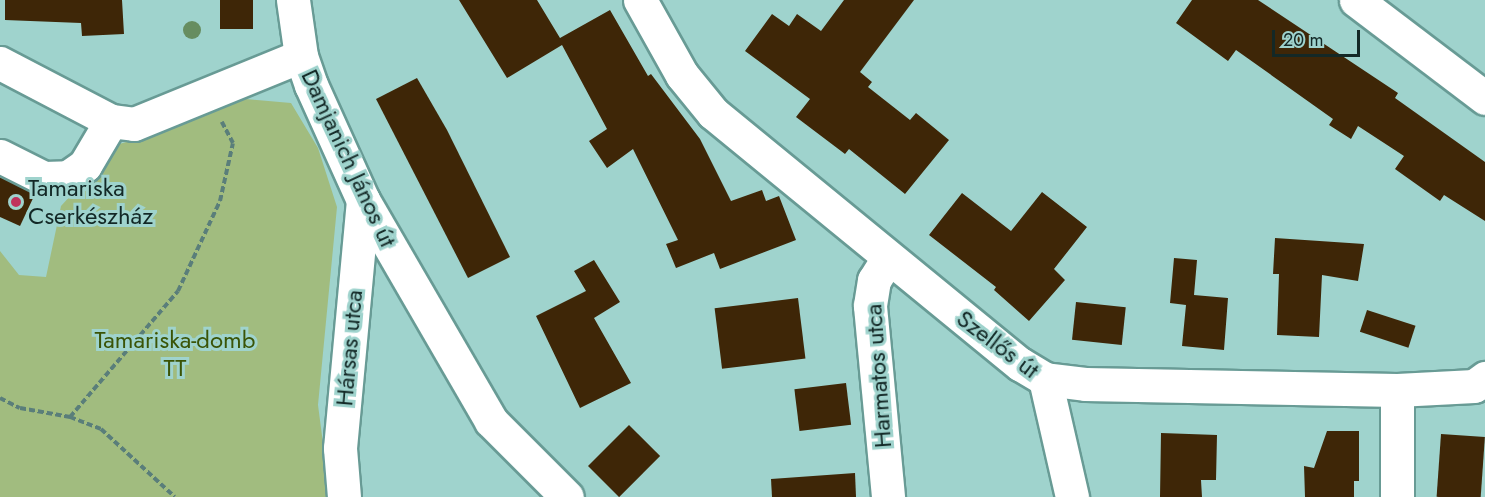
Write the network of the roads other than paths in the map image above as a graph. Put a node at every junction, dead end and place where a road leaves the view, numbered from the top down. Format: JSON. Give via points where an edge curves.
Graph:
{"nodes":[{"id":1,"x":293,"y":0,"type":"edge"},
{"id":2,"x":640,"y":0,"type":"edge"},
{"id":3,"x":1356,"y":0,"type":"edge"},
{"id":4,"x":301,"y":56,"type":"junction"},
{"id":5,"x":0,"y":63,"type":"edge"},
{"id":6,"x":1485,"y":98,"type":"edge"},
{"id":7,"x":111,"y":121,"type":"junction"},
{"id":8,"x":0,"y":156,"type":"edge"},
{"id":9,"x":363,"y":200,"type":"junction"},
{"id":10,"x":888,"y":258,"type":"junction"},
{"id":11,"x":1485,"y":378,"type":"edge"},
{"id":12,"x":1045,"y":379,"type":"junction"},
{"id":13,"x":1397,"y":390,"type":"junction"},
{"id":14,"x":344,"y":497,"type":"edge"},
{"id":15,"x":567,"y":497,"type":"edge"},
{"id":16,"x":888,"y":497,"type":"edge"},
{"id":17,"x":1072,"y":497,"type":"edge"},
{"id":18,"x":1397,"y":497,"type":"edge"}],
"edges":[{"from":1,"to":4,"type":"street"},
{"from":2,"to":10,"type":"street","name":"Szellős út","via":[[682,75],[713,113]]},
{"from":3,"to":6,"type":"street"},
{"from":4,"to":7,"type":"street","name":"Damjanich János út","via":[[134,124]]},
{"from":4,"to":9,"type":"street","name":"Damjanich János út"},
{"from":5,"to":7,"type":"street","name":"Damjanich János út"},
{"from":7,"to":8,"type":"street","via":[[85,165],[68,177],[44,178]]},
{"from":9,"to":14,"type":"street","name":"Hársas utca","via":[[342,425]]},
{"from":9,"to":15,"type":"street","name":"Damjanich János út","via":[[491,421]]},
{"from":10,"to":12,"type":"street","name":"Szellős út","via":[[1020,364]]},
{"from":10,"to":16,"type":"street","name":"Harmatos utca","via":[[874,280],[870,306]]},
{"from":11,"to":13,"type":"street","name":"Szellős út","via":[[1474,386]]},
{"from":12,"to":13,"type":"street","name":"Szellős út","via":[[1085,384]]},
{"from":12,"to":17,"type":"street"},
{"from":13,"to":18,"type":"street"}]}
